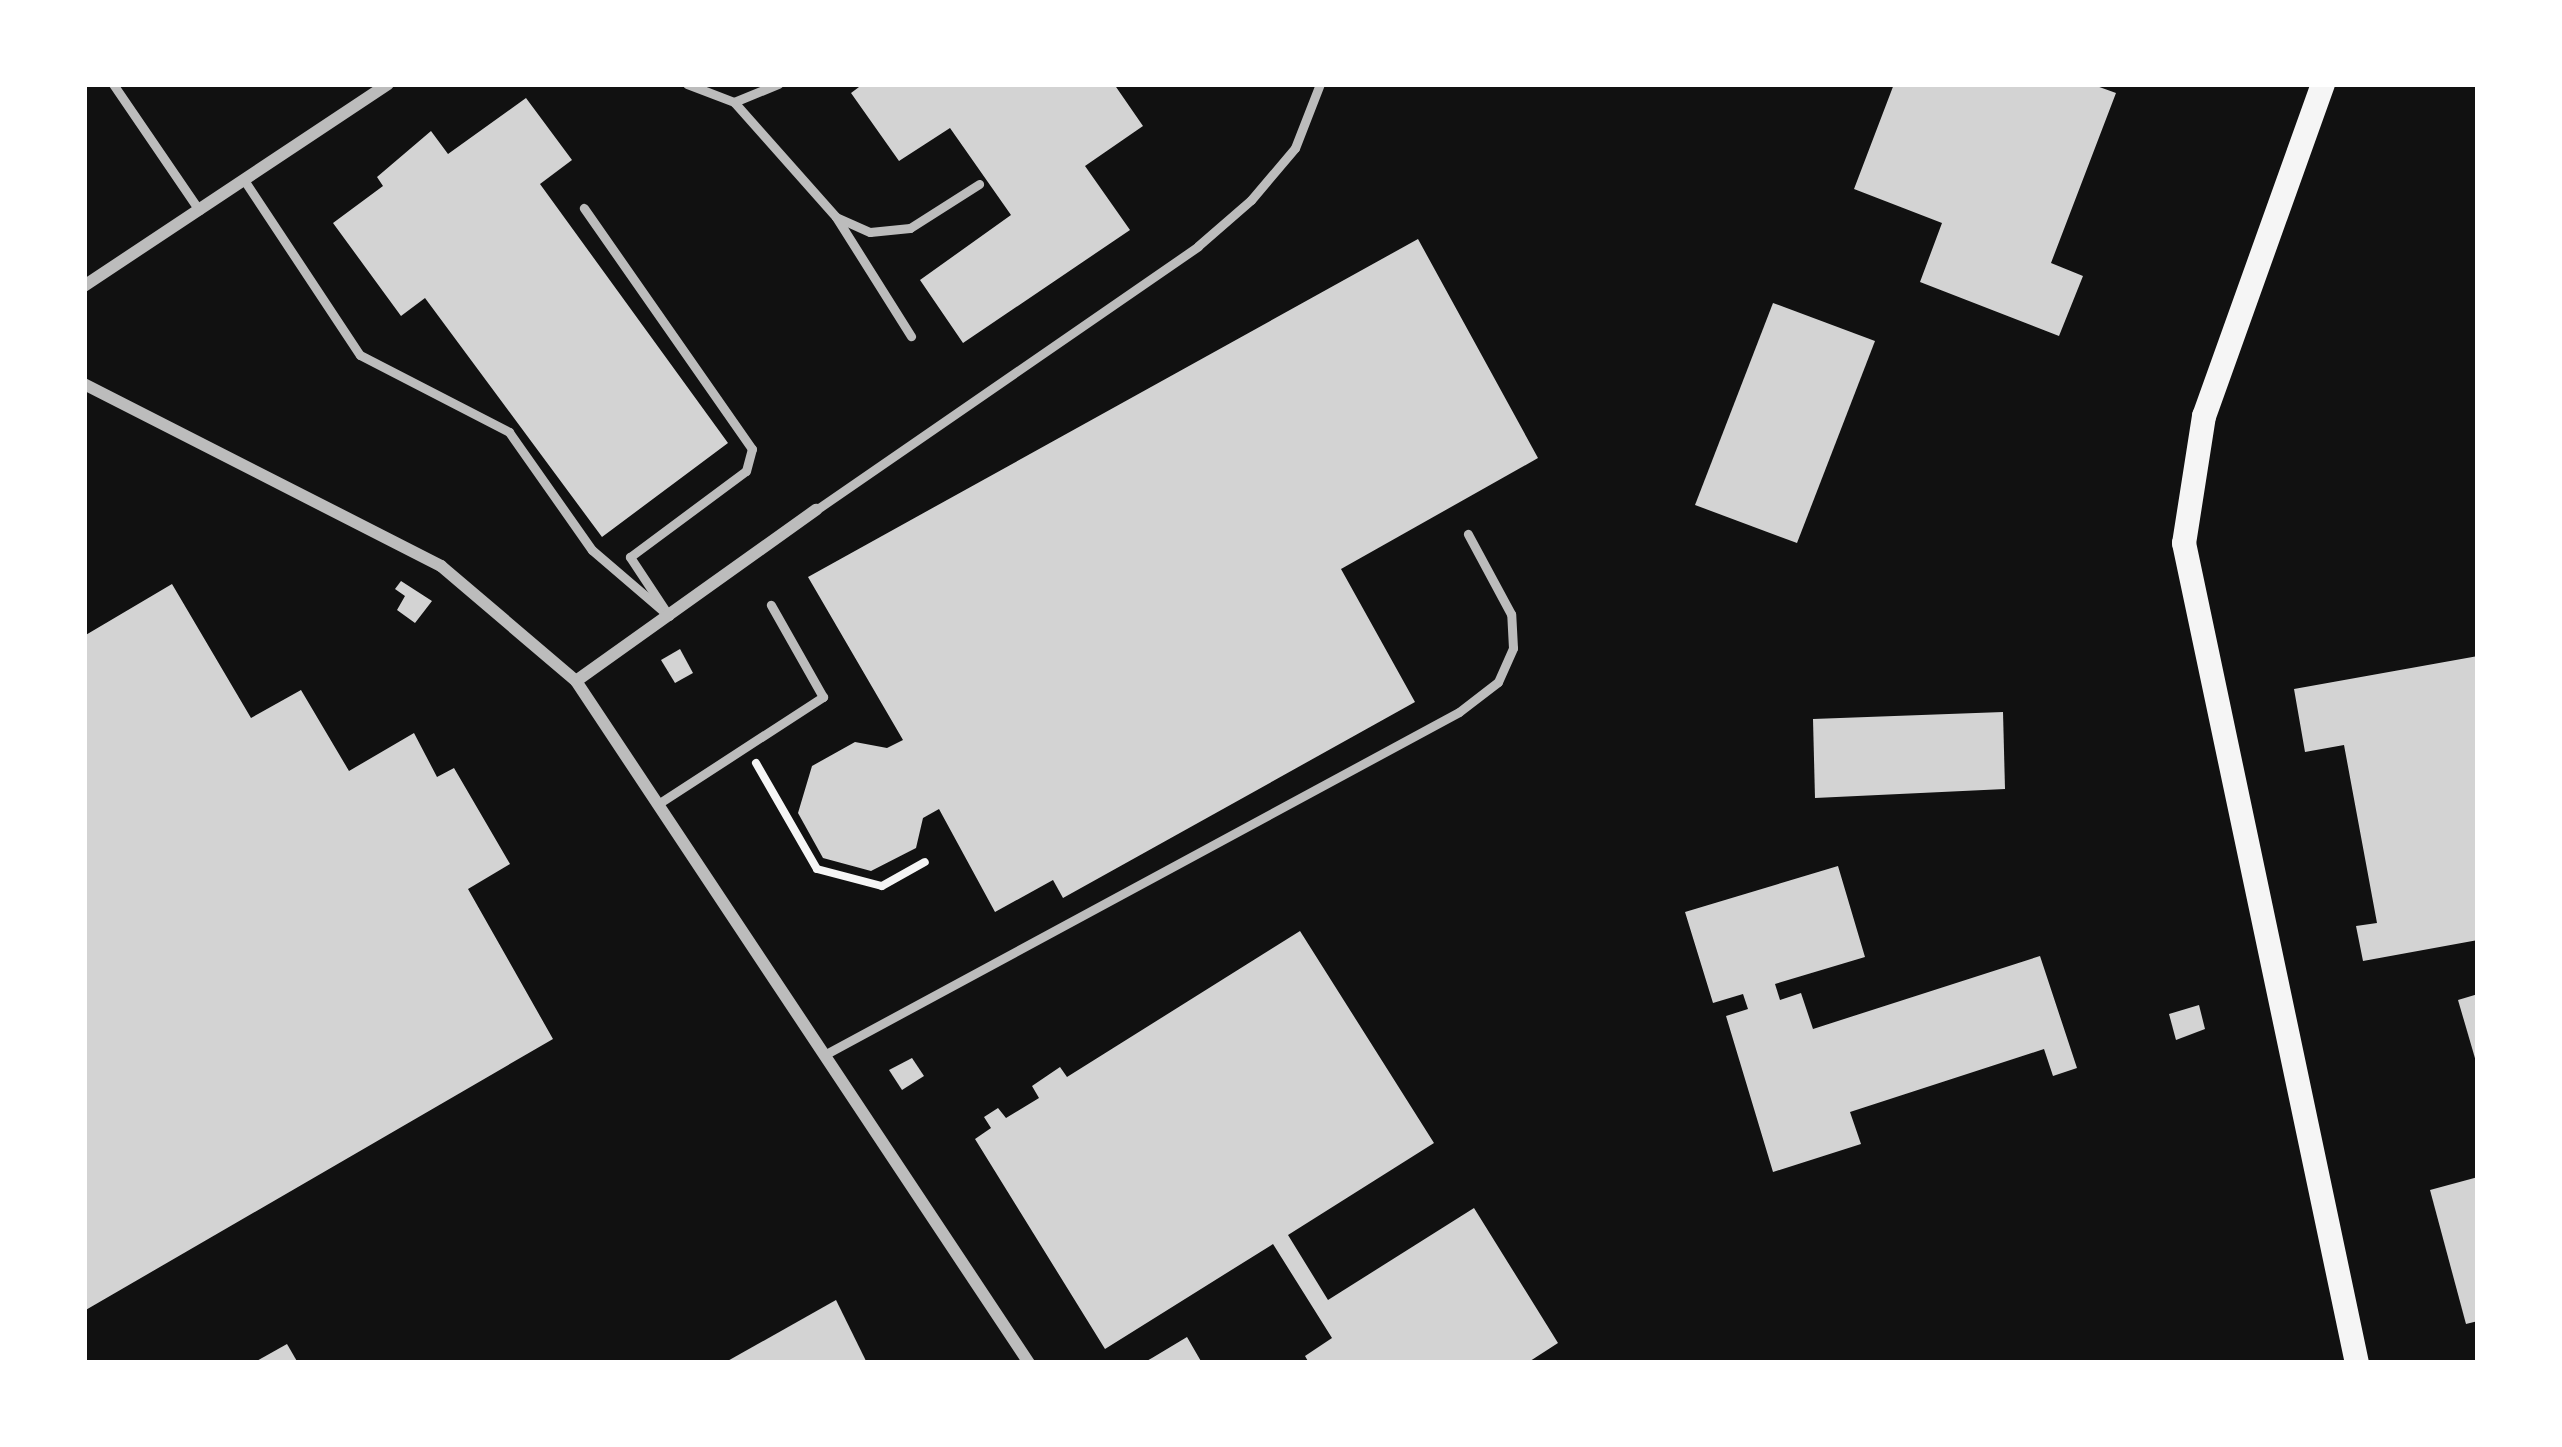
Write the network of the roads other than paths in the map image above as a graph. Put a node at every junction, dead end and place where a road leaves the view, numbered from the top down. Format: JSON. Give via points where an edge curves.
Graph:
{"nodes":[{"id":1,"x":113,"y":84,"type":"edge"},
{"id":2,"x":388,"y":84,"type":"edge"},
{"id":3,"x":687,"y":84,"type":"edge"},
{"id":4,"x":778,"y":84,"type":"edge"},
{"id":5,"x":1320,"y":84,"type":"edge"},
{"id":6,"x":2323,"y":84,"type":"edge"},
{"id":7,"x":734,"y":102,"type":"junction"},
{"id":8,"x":244,"y":180,"type":"junction"},
{"id":9,"x":979,"y":184,"type":"dead end"},
{"id":10,"x":584,"y":208,"type":"dead end"},
{"id":11,"x":199,"y":210,"type":"junction"},
{"id":12,"x":836,"y":217,"type":"junction"},
{"id":13,"x":84,"y":286,"type":"edge"},
{"id":14,"x":911,"y":336,"type":"dead end"},
{"id":15,"x":84,"y":384,"type":"edge"},
{"id":16,"x":816,"y":509,"type":"joint"},
{"id":17,"x":1468,"y":534,"type":"dead end"},
{"id":18,"x":771,"y":605,"type":"dead end"},
{"id":19,"x":669,"y":616,"type":"junction"},
{"id":20,"x":576,"y":681,"type":"junction"},
{"id":21,"x":658,"y":803,"type":"junction"},
{"id":22,"x":826,"y":1054,"type":"junction"},
{"id":23,"x":1029,"y":1363,"type":"edge"},
{"id":24,"x":2357,"y":1363,"type":"edge"}],
"edges":[{"from":1,"to":11,"type":"lane"},
{"from":2,"to":8,"type":"street"},
{"from":3,"to":7,"type":"lane"},
{"from":4,"to":7,"type":"lane"},
{"from":5,"to":16,"type":"lane","via":[[1294,148],[1198,246]]},
{"from":6,"to":24,"type":"main road","via":[[2204,416],[2184,543]]},
{"from":7,"to":12,"type":"lane"},
{"from":8,"to":11,"type":"street"},
{"from":8,"to":19,"type":"lane","via":[[360,356],[509,432],[592,550]]},
{"from":9,"to":12,"type":"lane","via":[[910,228],[870,232]]},
{"from":10,"to":19,"type":"lane","via":[[752,449],[746,471],[630,557]]},
{"from":11,"to":13,"type":"street"},
{"from":12,"to":14,"type":"lane"},
{"from":15,"to":20,"type":"street","via":[[441,566]]},
{"from":16,"to":19,"type":"street"},
{"from":17,"to":22,"type":"lane","via":[[1511,614],[1513,648],[1498,682],[1459,712]]},
{"from":18,"to":21,"type":"lane","via":[[823,697]]},
{"from":19,"to":20,"type":"street"},
{"from":20,"to":21,"type":"street"},
{"from":21,"to":22,"type":"street"},
{"from":22,"to":23,"type":"street"}]}
